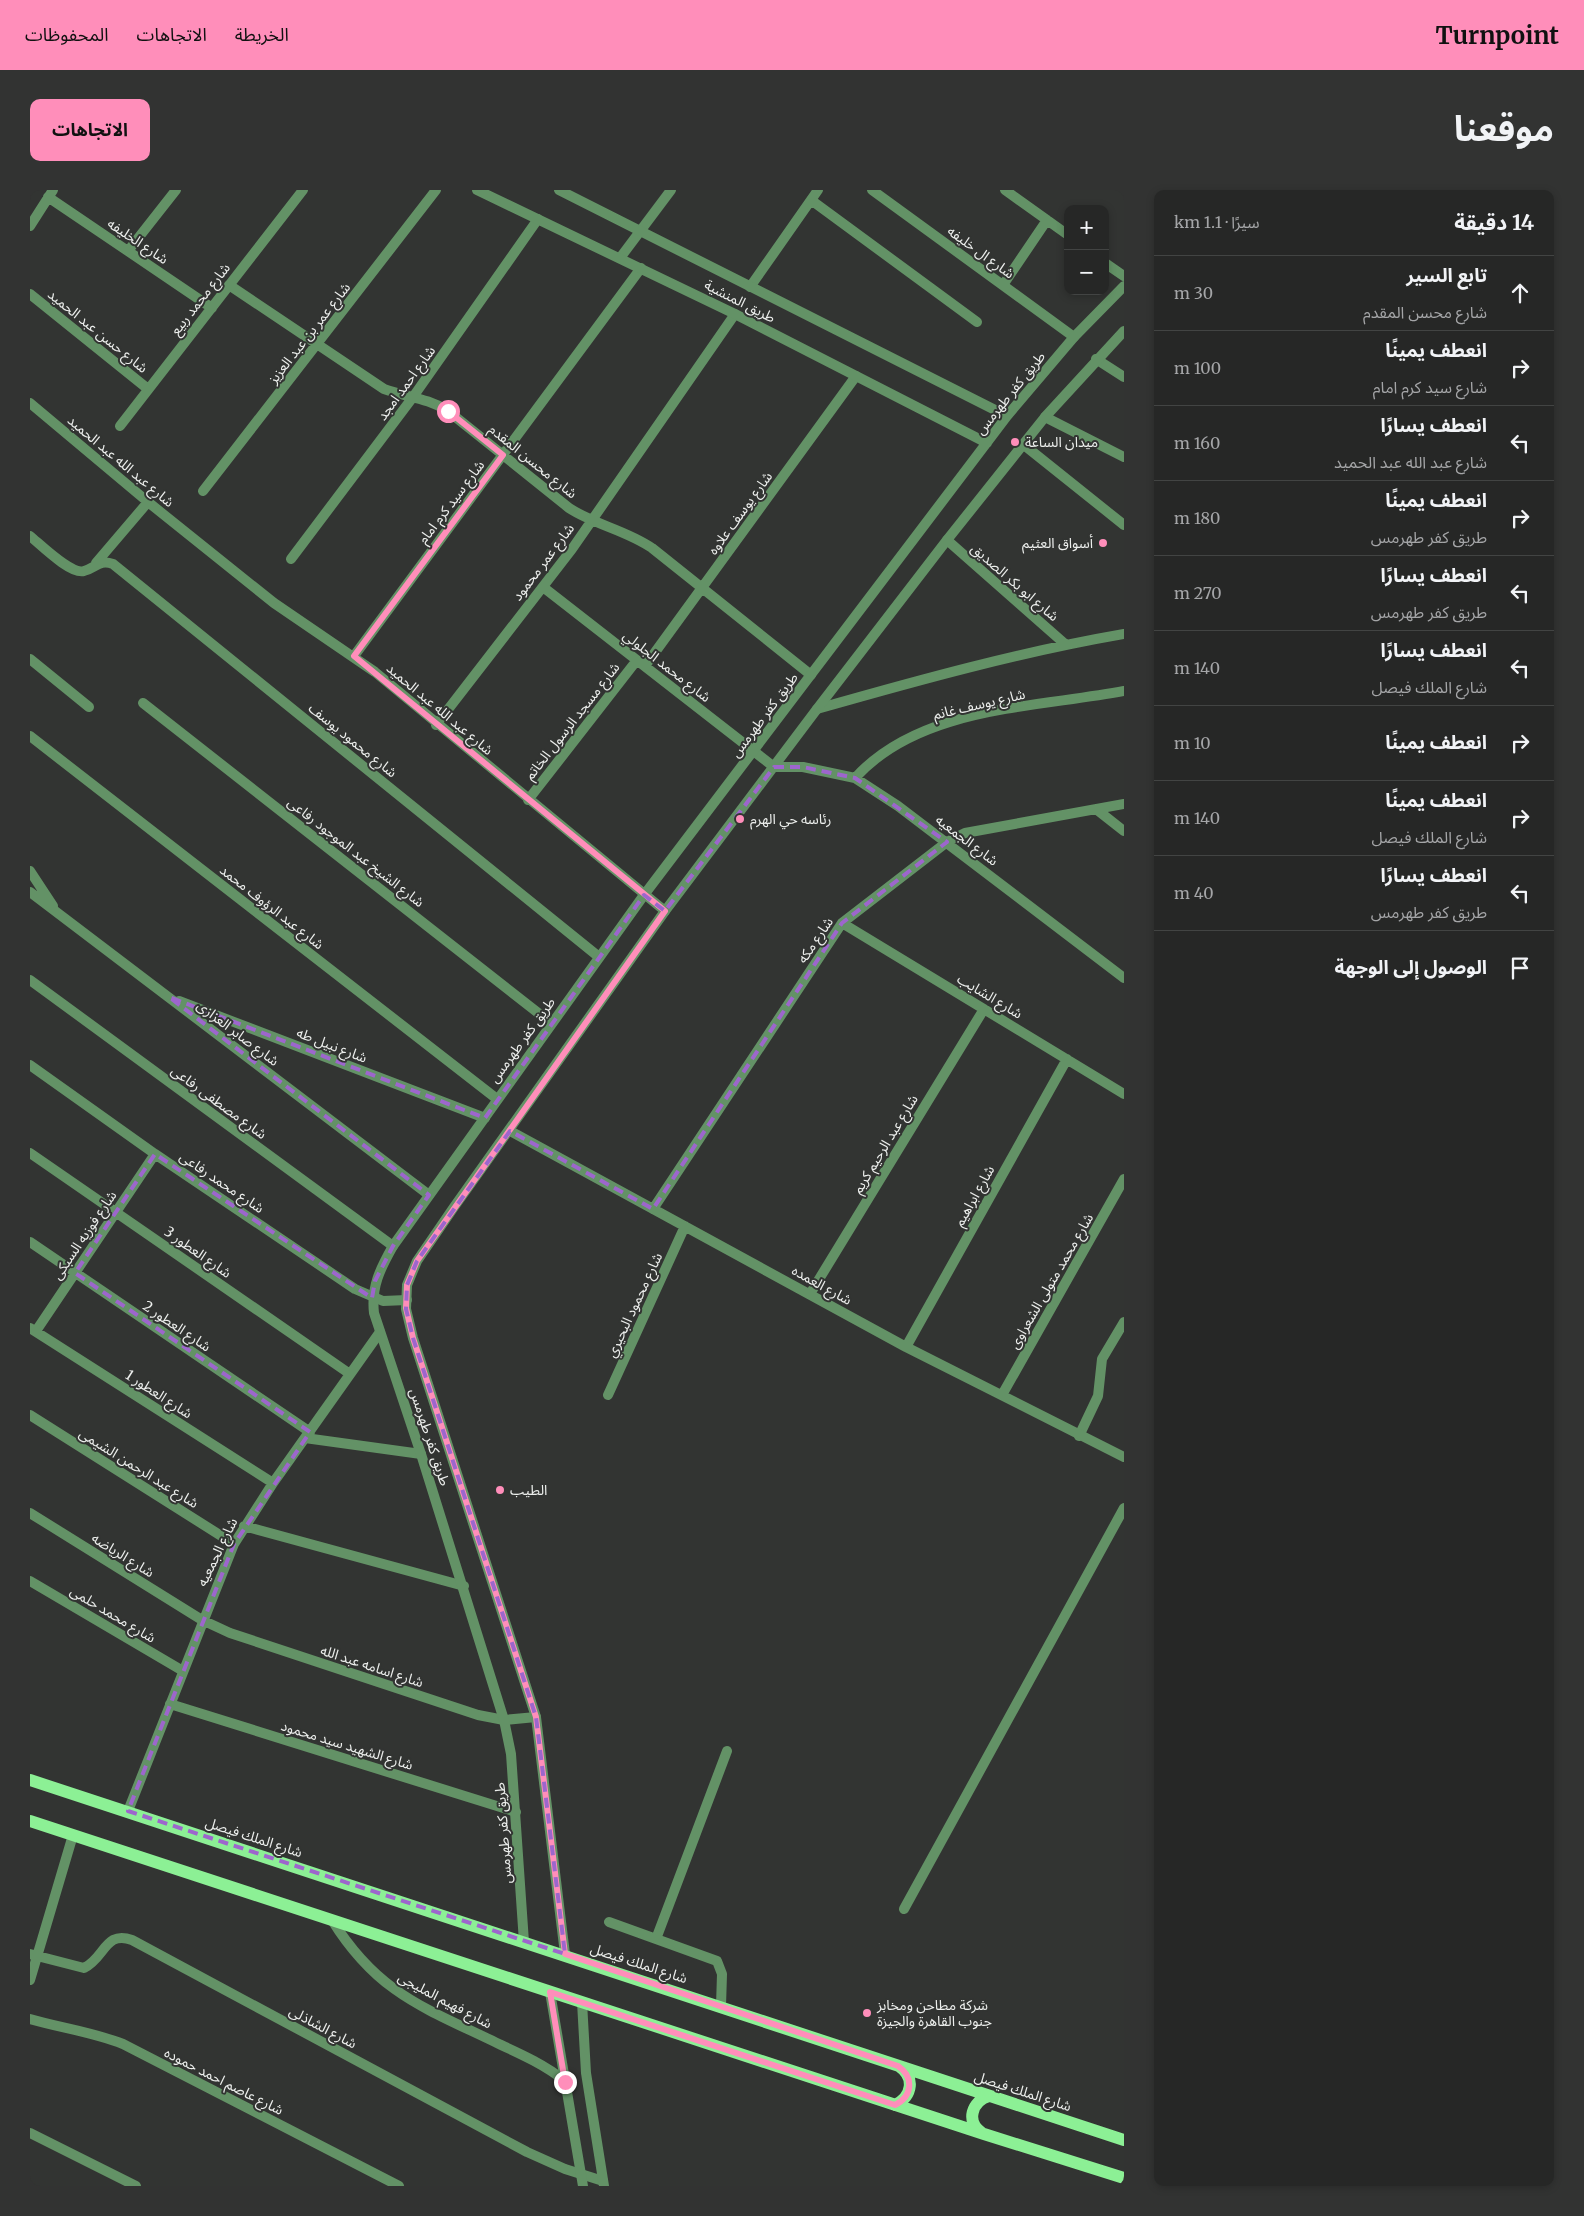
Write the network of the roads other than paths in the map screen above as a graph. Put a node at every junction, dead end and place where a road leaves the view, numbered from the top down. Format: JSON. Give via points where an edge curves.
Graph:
{"nodes":[{"id":1,"x":176,"y":190,"type":"edge"},
{"id":2,"x":303,"y":190,"type":"edge"},
{"id":3,"x":436,"y":190,"type":"edge"},
{"id":4,"x":477,"y":190,"type":"edge"},
{"id":5,"x":559,"y":190,"type":"edge"},
{"id":6,"x":671,"y":190,"type":"edge"},
{"id":7,"x":818,"y":190,"type":"edge"},
{"id":8,"x":872,"y":190,"type":"edge"},
{"id":9,"x":1005,"y":190,"type":"edge"},
{"id":10,"x":51,"y":194,"type":"edge"},
{"id":11,"x":811,"y":200,"type":"junction"},
{"id":12,"x":538,"y":220,"type":"junction"},
{"id":13,"x":1047,"y":220,"type":"junction"},
{"id":14,"x":30,"y":226,"type":"edge"},
{"id":15,"x":641,"y":232,"type":"junction"},
{"id":16,"x":1064,"y":232,"type":"edge"},
{"id":17,"x":128,"y":251,"type":"junction"},
{"id":18,"x":620,"y":258,"type":"junction"},
{"id":19,"x":1109,"y":266,"type":"edge"},
{"id":20,"x":641,"y":268,"type":"junction"},
{"id":21,"x":1124,"y":276,"type":"edge"},
{"id":22,"x":229,"y":285,"type":"junction"},
{"id":23,"x":1003,"y":285,"type":"junction"},
{"id":24,"x":1124,"y":286,"type":"edge"},
{"id":25,"x":750,"y":287,"type":"junction"},
{"id":26,"x":30,"y":294,"type":"edge"},
{"id":27,"x":212,"y":308,"type":"junction"},
{"id":28,"x":735,"y":314,"type":"junction"},
{"id":29,"x":977,"y":322,"type":"dead end"},
{"id":30,"x":1124,"y":331,"type":"edge"},
{"id":31,"x":1074,"y":337,"type":"junction"},
{"id":32,"x":318,"y":345,"type":"junction"},
{"id":33,"x":1096,"y":359,"type":"junction"},
{"id":34,"x":856,"y":376,"type":"junction"},
{"id":35,"x":1124,"y":377,"type":"edge"},
{"id":36,"x":148,"y":389,"type":"junction"},
{"id":37,"x":413,"y":397,"type":"junction"},
{"id":38,"x":30,"y":403,"type":"edge"},
{"id":39,"x":1007,"y":416,"type":"junction"},
{"id":40,"x":1046,"y":417,"type":"junction"},
{"id":41,"x":120,"y":426,"type":"dead end"},
{"id":42,"x":988,"y":443,"type":"junction"},
{"id":43,"x":1024,"y":445,"type":"junction"},
{"id":44,"x":503,"y":455,"type":"junction"},
{"id":45,"x":1124,"y":457,"type":"edge"},
{"id":46,"x":203,"y":491,"type":"dead end"},
{"id":47,"x":148,"y":502,"type":"junction"},
{"id":48,"x":592,"y":520,"type":"junction"},
{"id":49,"x":1124,"y":525,"type":"edge"},
{"id":50,"x":30,"y":536,"type":"edge"},
{"id":51,"x":947,"y":540,"type":"junction"},
{"id":52,"x":291,"y":559,"type":"dead end"},
{"id":53,"x":96,"y":563,"type":"junction"},
{"id":54,"x":543,"y":587,"type":"junction"},
{"id":55,"x":702,"y":588,"type":"junction"},
{"id":56,"x":1124,"y":634,"type":"edge"},
{"id":57,"x":1065,"y":644,"type":"junction"},
{"id":58,"x":354,"y":656,"type":"junction"},
{"id":59,"x":30,"y":659,"type":"edge"},
{"id":60,"x":641,"y":663,"type":"junction"},
{"id":61,"x":811,"y":675,"type":"junction"},
{"id":62,"x":1122,"y":694,"type":"edge"},
{"id":63,"x":143,"y":703,"type":"dead end"},
{"id":64,"x":89,"y":707,"type":"dead end"},
{"id":65,"x":817,"y":709,"type":"junction"},
{"id":66,"x":436,"y":725,"type":"junction"},
{"id":67,"x":30,"y":736,"type":"edge"},
{"id":68,"x":754,"y":751,"type":"junction"},
{"id":69,"x":774,"y":767,"type":"junction"},
{"id":70,"x":855,"y":778,"type":"junction"},
{"id":71,"x":528,"y":800,"type":"junction"},
{"id":72,"x":1124,"y":804,"type":"edge"},
{"id":73,"x":1096,"y":809,"type":"junction"},
{"id":74,"x":1124,"y":831,"type":"edge"},
{"id":75,"x":947,"y":842,"type":"junction"},
{"id":76,"x":30,"y":871,"type":"edge"},
{"id":77,"x":30,"y":892,"type":"edge"},
{"id":78,"x":644,"y":895,"type":"junction"},
{"id":79,"x":665,"y":911,"type":"junction"},
{"id":80,"x":58,"y":913,"type":"junction"},
{"id":81,"x":842,"y":923,"type":"junction"},
{"id":82,"x":599,"y":957,"type":"junction"},
{"id":83,"x":1124,"y":978,"type":"edge"},
{"id":84,"x":30,"y":980,"type":"edge"},
{"id":85,"x":169,"y":997,"type":"junction"},
{"id":86,"x":984,"y":1009,"type":"junction"},
{"id":87,"x":551,"y":1023,"type":"junction"},
{"id":88,"x":1067,"y":1059,"type":"junction"},
{"id":89,"x":30,"y":1065,"type":"edge"},
{"id":90,"x":1124,"y":1094,"type":"edge"},
{"id":91,"x":497,"y":1099,"type":"junction"},
{"id":92,"x":485,"y":1118,"type":"junction"},
{"id":93,"x":510,"y":1131,"type":"junction"},
{"id":94,"x":30,"y":1153,"type":"edge"},
{"id":95,"x":155,"y":1154,"type":"junction"},
{"id":96,"x":1124,"y":1179,"type":"edge"},
{"id":97,"x":429,"y":1195,"type":"junction"},
{"id":98,"x":653,"y":1209,"type":"junction"},
{"id":99,"x":116,"y":1212,"type":"junction"},
{"id":100,"x":685,"y":1226,"type":"junction"},
{"id":101,"x":30,"y":1242,"type":"edge"},
{"id":102,"x":392,"y":1246,"type":"junction"},
{"id":103,"x":75,"y":1273,"type":"junction"},
{"id":104,"x":810,"y":1294,"type":"junction"},
{"id":105,"x":372,"y":1298,"type":"junction"},
{"id":106,"x":406,"y":1300,"type":"junction"},
{"id":107,"x":1124,"y":1322,"type":"edge"},
{"id":108,"x":33,"y":1329,"type":"edge"},
{"id":109,"x":380,"y":1332,"type":"junction"},
{"id":110,"x":906,"y":1347,"type":"junction"},
{"id":111,"x":350,"y":1374,"type":"junction"},
{"id":112,"x":608,"y":1395,"type":"dead end"},
{"id":113,"x":1002,"y":1395,"type":"junction"},
{"id":114,"x":30,"y":1415,"type":"edge"},
{"id":115,"x":307,"y":1435,"type":"junction"},
{"id":116,"x":1079,"y":1436,"type":"junction"},
{"id":117,"x":421,"y":1454,"type":"junction"},
{"id":118,"x":1124,"y":1458,"type":"edge"},
{"id":119,"x":273,"y":1483,"type":"junction"},
{"id":120,"x":1124,"y":1508,"type":"edge"},
{"id":121,"x":30,"y":1513,"type":"edge"},
{"id":122,"x":244,"y":1526,"type":"junction"},
{"id":123,"x":234,"y":1544,"type":"junction"},
{"id":124,"x":30,"y":1581,"type":"edge"},
{"id":125,"x":464,"y":1586,"type":"junction"},
{"id":126,"x":202,"y":1620,"type":"junction"},
{"id":127,"x":183,"y":1671,"type":"junction"},
{"id":128,"x":170,"y":1704,"type":"junction"},
{"id":129,"x":536,"y":1717,"type":"junction"},
{"id":130,"x":504,"y":1720,"type":"junction"},
{"id":131,"x":727,"y":1751,"type":"dead end"},
{"id":132,"x":30,"y":1780,"type":"edge"},
{"id":133,"x":128,"y":1811,"type":"junction"},
{"id":134,"x":516,"y":1812,"type":"junction"},
{"id":135,"x":30,"y":1821,"type":"edge"},
{"id":136,"x":73,"y":1836,"type":"junction"},
{"id":137,"x":904,"y":1909,"type":"dead end"},
{"id":138,"x":332,"y":1920,"type":"junction"},
{"id":139,"x":609,"y":1922,"type":"dead end"},
{"id":140,"x":656,"y":1939,"type":"junction"},
{"id":141,"x":524,"y":1942,"type":"junction"},
{"id":142,"x":565,"y":1954,"type":"junction"},
{"id":143,"x":34,"y":1955,"type":"edge"},
{"id":144,"x":30,"y":1980,"type":"edge"},
{"id":145,"x":550,"y":1992,"type":"junction"},
{"id":146,"x":582,"y":2002,"type":"junction"},
{"id":147,"x":721,"y":2006,"type":"junction"},
{"id":148,"x":30,"y":2019,"type":"edge"},
{"id":149,"x":898,"y":2066,"type":"junction"},
{"id":150,"x":565,"y":2082,"type":"junction"},
{"id":151,"x":989,"y":2096,"type":"junction"},
{"id":152,"x":895,"y":2105,"type":"junction"},
{"id":153,"x":30,"y":2133,"type":"edge"},
{"id":154,"x":984,"y":2134,"type":"junction"},
{"id":155,"x":1124,"y":2140,"type":"edge"},
{"id":156,"x":581,"y":2174,"type":"junction"},
{"id":157,"x":1124,"y":2178,"type":"edge"},
{"id":158,"x":604,"y":2183,"type":"edge"},
{"id":159,"x":136,"y":2186,"type":"edge"},
{"id":160,"x":399,"y":2186,"type":"edge"},
{"id":161,"x":583,"y":2186,"type":"edge"}],
"edges":[{"from":1,"to":17,"type":"street"},
{"from":2,"to":22,"type":"street","name":"شارع محمد ربيع"},
{"from":3,"to":32,"type":"street","name":"شارع عمر بن عبد العزيز"},
{"from":4,"to":12,"type":"street","name":"طريق المنشية"},
{"from":5,"to":15,"type":"street","name":"طريق المنشية"},
{"from":6,"to":15,"type":"street"},
{"from":7,"to":11,"type":"street"},
{"from":8,"to":23,"type":"street","name":"شارع ال خليفه"},
{"from":9,"to":13,"type":"street"},
{"from":10,"to":14,"type":"street"},
{"from":10,"to":17,"type":"street","name":"شارع الخليفه"},
{"from":11,"to":25,"type":"street"},
{"from":11,"to":29,"type":"street"},
{"from":12,"to":18,"type":"street","name":"طريق المنشية"},
{"from":12,"to":37,"type":"street","name":"شارع احمد امجد"},
{"from":13,"to":16,"type":"street"},
{"from":13,"to":23,"type":"street"},
{"from":15,"to":18,"type":"street"},
{"from":15,"to":25,"type":"street","name":"طريق المنشية"},
{"from":17,"to":27,"type":"street","name":"شارع الخليفه"},
{"from":18,"to":20,"type":"street","name":"طريق المنشية"},
{"from":19,"to":21,"type":"street"},
{"from":20,"to":28,"type":"street","name":"طريق المنشية"},
{"from":20,"to":44,"type":"street","name":"شارع سيد كرم امام"},
{"from":22,"to":27,"type":"street","name":"شارع محمد ربيع"},
{"from":22,"to":32,"type":"street","name":"شارع محسن المقدم"},
{"from":23,"to":31,"type":"street","name":"شارع ال خليفه"},
{"from":24,"to":31,"type":"street","name":"طريق كفر طهرمس"},
{"from":25,"to":39,"type":"street","name":"طريق المنشية"},
{"from":26,"to":36,"type":"street","name":"شارع حسن عبد الحميد"},
{"from":27,"to":36,"type":"street","name":"شارع محمد ربيع"},
{"from":28,"to":34,"type":"street","name":"طريق المنشية"},
{"from":28,"to":48,"type":"street","name":"شارع عمر محمود"},
{"from":30,"to":33,"type":"street","name":"طريق كفر طهرمس"},
{"from":31,"to":39,"type":"street","name":"طريق كفر طهرمس"},
{"from":32,"to":37,"type":"street","name":"شارع محسن المقدم","via":[[384,388]]},
{"from":32,"to":46,"type":"street","name":"شارع عمر بن عبد العزيز"},
{"from":33,"to":35,"type":"street"},
{"from":33,"to":40,"type":"street","name":"طريق كفر طهرمس"},
{"from":34,"to":42,"type":"street","name":"طريق المنشية"},
{"from":34,"to":55,"type":"street","name":"شارع يوسف علاوه"},
{"from":36,"to":41,"type":"street","name":"شارع محمد ربيع"},
{"from":37,"to":44,"type":"street","name":"شارع محسن المقدم","via":[[440,406]]},
{"from":37,"to":52,"type":"street","name":"شارع احمد امجد"},
{"from":38,"to":47,"type":"street","name":"شارع عبد الله عبد الحميد"},
{"from":39,"to":42,"type":"street","name":"طريق كفر طهرمس"},
{"from":40,"to":43,"type":"street","name":"طريق كفر طهرمس"},
{"from":40,"to":45,"type":"street"},
{"from":42,"to":61,"type":"street","name":"طريق كفر طهرمس"},
{"from":43,"to":49,"type":"street"},
{"from":43,"to":51,"type":"street","name":"طريق كفر طهرمس"},
{"from":44,"to":48,"type":"street","name":"شارع محسن المقدم","via":[[569,508]]},
{"from":44,"to":58,"type":"street","name":"شارع سيد كرم امام"},
{"from":47,"to":53,"type":"street"},
{"from":47,"to":58,"type":"street","name":"شارع عبد الله عبد الحميد","via":[[289,615]]},
{"from":48,"to":54,"type":"street","name":"شارع عمر محمود"},
{"from":48,"to":55,"type":"street","name":"شارع محسن المقدم","via":[[641,541]]},
{"from":50,"to":53,"type":"street","via":[[72,570],[86,571]]},
{"from":51,"to":57,"type":"street","name":"شارع ابو بكر الصديق"},
{"from":51,"to":65,"type":"street","name":"طريق كفر طهرمس"},
{"from":53,"to":82,"type":"street","name":"شارع محمود يوسف","via":[[107,562],[117,567]]},
{"from":54,"to":60,"type":"street","name":"شارع محمد الجلولي"},
{"from":54,"to":66,"type":"street","name":"شارع عمر محمود"},
{"from":55,"to":60,"type":"street","name":"شارع يوسف علاوه"},
{"from":55,"to":61,"type":"street","name":"شارع محسن المقدم"},
{"from":56,"to":57,"type":"street"},
{"from":57,"to":65,"type":"street","via":[[955,669]]},
{"from":58,"to":66,"type":"street","name":"شارع عبد الله عبد الحميد"},
{"from":59,"to":64,"type":"street"},
{"from":60,"to":68,"type":"street","name":"شارع محمد الجلولي"},
{"from":60,"to":71,"type":"street","name":"شارع مسجد الرسول الخاتم"},
{"from":61,"to":68,"type":"street","name":"طريق كفر طهرمس"},
{"from":62,"to":70,"type":"street","name":"شارع يوسف غانم","via":[[1005,710],[945,723],[891,748],[870,761]]},
{"from":63,"to":87,"type":"street","name":"شارع الشيخ عبد الموجود رفاعى"},
{"from":65,"to":69,"type":"street","name":"طريق كفر طهرمس"},
{"from":66,"to":71,"type":"street","name":"شارع عبد الله عبد الحميد"},
{"from":67,"to":91,"type":"street","name":"شارع عبد الرؤوف محمد"},
{"from":68,"to":69,"type":"street","name":"شارع محمد الجلولي"},
{"from":68,"to":78,"type":"street","name":"طريق كفر طهرمس"},
{"from":69,"to":70,"type":"street","name":"شارع الجمعيه","via":[[803,767]]},
{"from":69,"to":79,"type":"street","name":"طريق كفر طهرمس"},
{"from":70,"to":75,"type":"street","name":"شارع الجمعيه"},
{"from":71,"to":78,"type":"street","name":"شارع عبد الله عبد الحميد"},
{"from":72,"to":73,"type":"street","name":"شارع مكه"},
{"from":73,"to":74,"type":"street"},
{"from":73,"to":75,"type":"street","name":"شارع مكه","via":[[965,833]]},
{"from":75,"to":81,"type":"street","name":"شارع مكه"},
{"from":75,"to":83,"type":"street","name":"شارع الجمعيه"},
{"from":76,"to":80,"type":"street"},
{"from":77,"to":80,"type":"street","name":"شارع صابر العزازى"},
{"from":78,"to":79,"type":"street","name":"شارع عبد الله عبد الحميد"},
{"from":78,"to":82,"type":"street","name":"طريق كفر طهرمس"},
{"from":79,"to":93,"type":"street","name":"طريق كفر طهرمس"},
{"from":80,"to":85,"type":"street","name":"شارع صابر العزازى"},
{"from":81,"to":86,"type":"street","name":"شارع الشايب"},
{"from":81,"to":98,"type":"street","name":"شارع مكه"},
{"from":82,"to":87,"type":"street","name":"طريق كفر طهرمس"},
{"from":84,"to":102,"type":"street","name":"شارع مصطفى رفاعى"},
{"from":85,"to":92,"type":"street","name":"شارع نبيل طه"},
{"from":85,"to":97,"type":"street","name":"شارع صابر العزازى"},
{"from":86,"to":88,"type":"street","name":"شارع الشايب"},
{"from":86,"to":104,"type":"street","name":"شارع عبد الرحيم كريم"},
{"from":87,"to":91,"type":"street","name":"طريق كفر طهرمس"},
{"from":88,"to":90,"type":"street","name":"شارع الشايب"},
{"from":88,"to":110,"type":"street","name":"شارع ابراهيم"},
{"from":89,"to":95,"type":"street","name":"شارع محمد رفاعى"},
{"from":91,"to":92,"type":"street","name":"طريق كفر طهرمس"},
{"from":92,"to":97,"type":"street","name":"طريق كفر طهرمس"},
{"from":93,"to":98,"type":"street","name":"شارع العمده"},
{"from":93,"to":106,"type":"street","name":"طريق كفر طهرمس","via":[[417,1261],[407,1285]]},
{"from":94,"to":99,"type":"street","name":"شارع العطور 3"},
{"from":95,"to":99,"type":"street","name":"شارع فوزيه السبكى"},
{"from":95,"to":105,"type":"street","name":"شارع محمد رفاعى"},
{"from":96,"to":113,"type":"street","name":"شارع محمد متولى الشعراوى"},
{"from":97,"to":102,"type":"street","name":"طريق كفر طهرمس"},
{"from":98,"to":100,"type":"street","name":"شارع العمده"},
{"from":99,"to":103,"type":"street","name":"شارع فوزيه السبكى"},
{"from":99,"to":111,"type":"street","name":"شارع العطور 3"},
{"from":100,"to":104,"type":"street","name":"شارع العمده"},
{"from":100,"to":112,"type":"street","name":"شارع محمود البحيري"},
{"from":101,"to":103,"type":"street","name":"شارع العطور 2"},
{"from":102,"to":105,"type":"street","name":"طريق كفر طهرمس","via":[[375,1281]]},
{"from":103,"to":108,"type":"street","name":"شارع فوزيه السبكى"},
{"from":103,"to":115,"type":"street","name":"شارع العطور 2"},
{"from":104,"to":110,"type":"street","name":"شارع العمده"},
{"from":105,"to":106,"type":"street","name":"شارع محمد رفاعى","via":[[389,1302]]},
{"from":105,"to":109,"type":"street","name":"طريق كفر طهرمس"},
{"from":106,"to":129,"type":"street","name":"طريق كفر طهرمس","via":[[413,1338]]},
{"from":107,"to":116,"type":"street","via":[[1102,1359],[1098,1396]]},
{"from":108,"to":119,"type":"street","name":"شارع العطور 1"},
{"from":109,"to":111,"type":"street","name":"شارع الجمعيه"},
{"from":109,"to":117,"type":"street","name":"طريق كفر طهرمس"},
{"from":110,"to":113,"type":"street","name":"شارع العمده"},
{"from":111,"to":115,"type":"street","name":"شارع الجمعيه"},
{"from":113,"to":116,"type":"street","name":"شارع العمده"},
{"from":114,"to":123,"type":"street","name":"شارع عبد الرحمن الشيمى"},
{"from":115,"to":117,"type":"street","name":"شارع العطور 2"},
{"from":115,"to":119,"type":"street","name":"شارع الجمعيه"},
{"from":116,"to":118,"type":"street","name":"شارع العمده"},
{"from":117,"to":125,"type":"street","name":"طريق كفر طهرمس"},
{"from":119,"to":122,"type":"street","name":"شارع الجمعيه"},
{"from":120,"to":137,"type":"street"},
{"from":121,"to":126,"type":"street","name":"شارع الرياضه"},
{"from":122,"to":123,"type":"street","name":"شارع الجمعيه"},
{"from":122,"to":125,"type":"street"},
{"from":123,"to":126,"type":"street","name":"شارع الجمعيه"},
{"from":124,"to":127,"type":"street","name":"شارع محمد حلمى"},
{"from":125,"to":130,"type":"street","name":"طريق كفر طهرمس"},
{"from":126,"to":127,"type":"street","name":"شارع الجمعيه"},
{"from":126,"to":130,"type":"street","name":"شارع اسامه عبد الله","via":[[230,1633],[478,1715]]},
{"from":127,"to":128,"type":"street","name":"شارع الجمعيه"},
{"from":128,"to":133,"type":"street","name":"شارع الجمعيه"},
{"from":128,"to":134,"type":"street","name":"شارع الشهيد سيد محمود"},
{"from":129,"to":130,"type":"street","name":"شارع اسامه عبد الله"},
{"from":129,"to":142,"type":"street","name":"طريق كفر طهرمس"},
{"from":130,"to":134,"type":"street","name":"طريق كفر طهرمس"},
{"from":131,"to":140,"type":"street"},
{"from":132,"to":133,"type":"main road","name":"شارع الملك فيصل"},
{"from":133,"to":141,"type":"main road","name":"شارع الملك فيصل"},
{"from":134,"to":141,"type":"street","name":"طريق كفر طهرمس"},
{"from":135,"to":136,"type":"main road"},
{"from":136,"to":138,"type":"main road"},
{"from":136,"to":143,"type":"street"},
{"from":138,"to":145,"type":"main road"},
{"from":138,"to":150,"type":"street","name":"شارع فهيم المليجى","via":[[359,1958],[386,1985],[409,2001],[543,2064]]},
{"from":139,"to":140,"type":"street"},
{"from":140,"to":147,"type":"street","via":[[718,1962],[722,1974]]},
{"from":141,"to":142,"type":"main road","name":"شارع الملك فيصل"},
{"from":142,"to":147,"type":"main road","name":"شارع الملك فيصل"},
{"from":143,"to":144,"type":"street"},
{"from":143,"to":156,"type":"street","name":"شارع الشاذلى","via":[[84,1968],[95,1961],[111,1940],[118,1937],[132,1940],[527,2152]]},
{"from":145,"to":146,"type":"main road"},
{"from":145,"to":150,"type":"street"},
{"from":146,"to":152,"type":"main road"},
{"from":146,"to":158,"type":"street","via":[[586,2073]]},
{"from":147,"to":149,"type":"main road","name":"شارع الملك فيصل"},
{"from":148,"to":160,"type":"street","name":"شارع عاصم احمد حموده","via":[[92,2033],[123,2044]]},
{"from":149,"to":151,"type":"main road","name":"شارع الملك فيصل"},
{"from":149,"to":152,"type":"main road","via":[[904,2070],[910,2083],[906,2096]]},
{"from":150,"to":156,"type":"street"},
{"from":151,"to":154,"type":"main road","via":[[978,2102],[972,2113],[974,2126]]},
{"from":151,"to":155,"type":"main road","name":"شارع الملك فيصل"},
{"from":152,"to":154,"type":"main road"},
{"from":153,"to":159,"type":"street"},
{"from":154,"to":157,"type":"main road"},
{"from":156,"to":158,"type":"street","name":"شارع الشاذلى"},
{"from":156,"to":161,"type":"street"}]}
